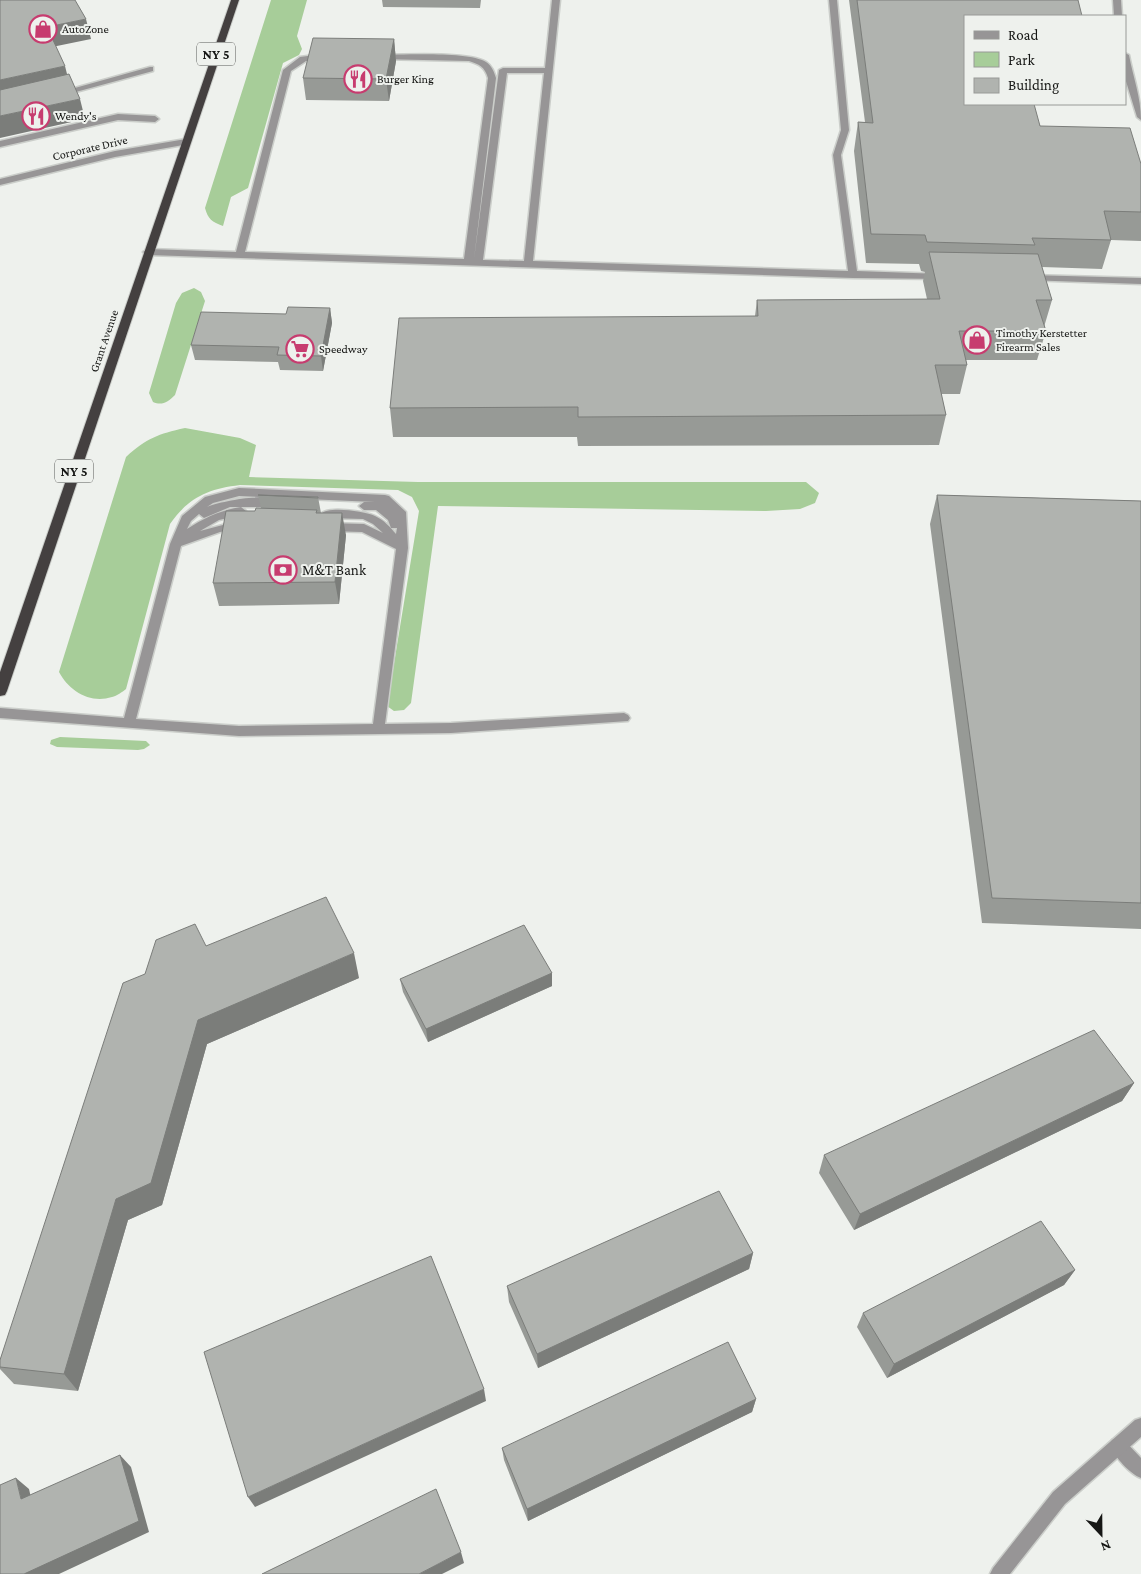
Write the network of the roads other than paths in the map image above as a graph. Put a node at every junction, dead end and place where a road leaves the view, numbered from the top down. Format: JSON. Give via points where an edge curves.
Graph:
{"nodes":[{"id":1,"x":235,"y":0,"type":"edge"},
{"id":2,"x":556,"y":0,"type":"edge"},
{"id":3,"x":833,"y":0,"type":"edge"},
{"id":4,"x":1117,"y":0,"type":"edge"},
{"id":5,"x":1118,"y":15,"type":"edge"},
{"id":6,"x":337,"y":56,"type":"edge"},
{"id":7,"x":365,"y":57,"type":"edge"},
{"id":8,"x":1126,"y":61,"type":"edge"},
{"id":9,"x":150,"y":69,"type":"dead end"},
{"id":10,"x":548,"y":71,"type":"junction"},
{"id":11,"x":56,"y":94,"type":"edge"},
{"id":12,"x":1141,"y":117,"type":"edge"},
{"id":13,"x":155,"y":118,"type":"dead end"},
{"id":14,"x":186,"y":142,"type":"junction"},
{"id":15,"x":0,"y":144,"type":"edge"},
{"id":16,"x":0,"y":182,"type":"edge"},
{"id":17,"x":148,"y":252,"type":"junction"},
{"id":18,"x":240,"y":255,"type":"junction"},
{"id":19,"x":468,"y":262,"type":"junction"},
{"id":20,"x":478,"y":262,"type":"junction"},
{"id":21,"x":528,"y":264,"type":"junction"},
{"id":22,"x":853,"y":275,"type":"junction"},
{"id":23,"x":952,"y":277,"type":"edge"},
{"id":24,"x":1022,"y":278,"type":"edge"},
{"id":25,"x":1141,"y":281,"type":"edge"},
{"id":26,"x":288,"y":513,"type":"edge"},
{"id":27,"x":318,"y":514,"type":"edge"},
{"id":28,"x":250,"y":525,"type":"edge"},
{"id":29,"x":316,"y":526,"type":"edge"},
{"id":30,"x":176,"y":544,"type":"junction"},
{"id":31,"x":402,"y":548,"type":"junction"},
{"id":32,"x":0,"y":691,"type":"edge"},
{"id":33,"x":0,"y":713,"type":"edge"},
{"id":34,"x":624,"y":718,"type":"dead end"},
{"id":35,"x":129,"y":723,"type":"junction"},
{"id":36,"x":378,"y":729,"type":"junction"},
{"id":37,"x":1141,"y":1426,"type":"edge"},
{"id":38,"x":1118,"y":1446,"type":"junction"},
{"id":39,"x":1141,"y":1470,"type":"edge"},
{"id":40,"x":999,"y":1574,"type":"edge"}],
"edges":[{"from":1,"to":14,"type":"highway","name":"Grant Avenue","number":"NY 5"},
{"from":2,"to":10,"type":"street"},
{"from":3,"to":22,"type":"street","via":[[845,130],[838,155]]},
{"from":4,"to":5,"type":"street"},
{"from":6,"to":18,"type":"street","via":[[309,56],[296,61],[287,70]]},
{"from":7,"to":19,"type":"street","via":[[469,59],[482,62],[490,69],[492,78]]},
{"from":8,"to":12,"type":"street"},
{"from":9,"to":11,"type":"street"},
{"from":10,"to":20,"type":"street","via":[[503,70]]},
{"from":10,"to":21,"type":"street"},
{"from":13,"to":15,"type":"street","via":[[118,117]]},
{"from":14,"to":16,"type":"street","name":"Corporate Drive","via":[[115,154]]},
{"from":14,"to":17,"type":"highway","name":"Grant Avenue","number":"NY 5"},
{"from":17,"to":18,"type":"street"},
{"from":17,"to":32,"type":"highway","name":"Grant Avenue","number":"NY 5"},
{"from":18,"to":19,"type":"street"},
{"from":19,"to":20,"type":"street"},
{"from":20,"to":21,"type":"street"},
{"from":21,"to":22,"type":"street"},
{"from":22,"to":23,"type":"street"},
{"from":24,"to":25,"type":"street"},
{"from":26,"to":30,"type":"street","via":[[239,511],[195,528]]},
{"from":27,"to":31,"type":"street","via":[[367,515],[382,524]]},
{"from":28,"to":30,"type":"street","via":[[218,529]]},
{"from":29,"to":31,"type":"street","via":[[364,528]]},
{"from":30,"to":31,"type":"street","via":[[186,519],[209,500],[239,492],[385,499],[402,515]]},
{"from":30,"to":35,"type":"street"},
{"from":31,"to":36,"type":"street"},
{"from":33,"to":35,"type":"street"},
{"from":34,"to":36,"type":"street"},
{"from":35,"to":36,"type":"street","via":[[239,731]]},
{"from":37,"to":38,"type":"street"},
{"from":38,"to":39,"type":"street"},
{"from":38,"to":40,"type":"street","via":[[1059,1498]]}]}
